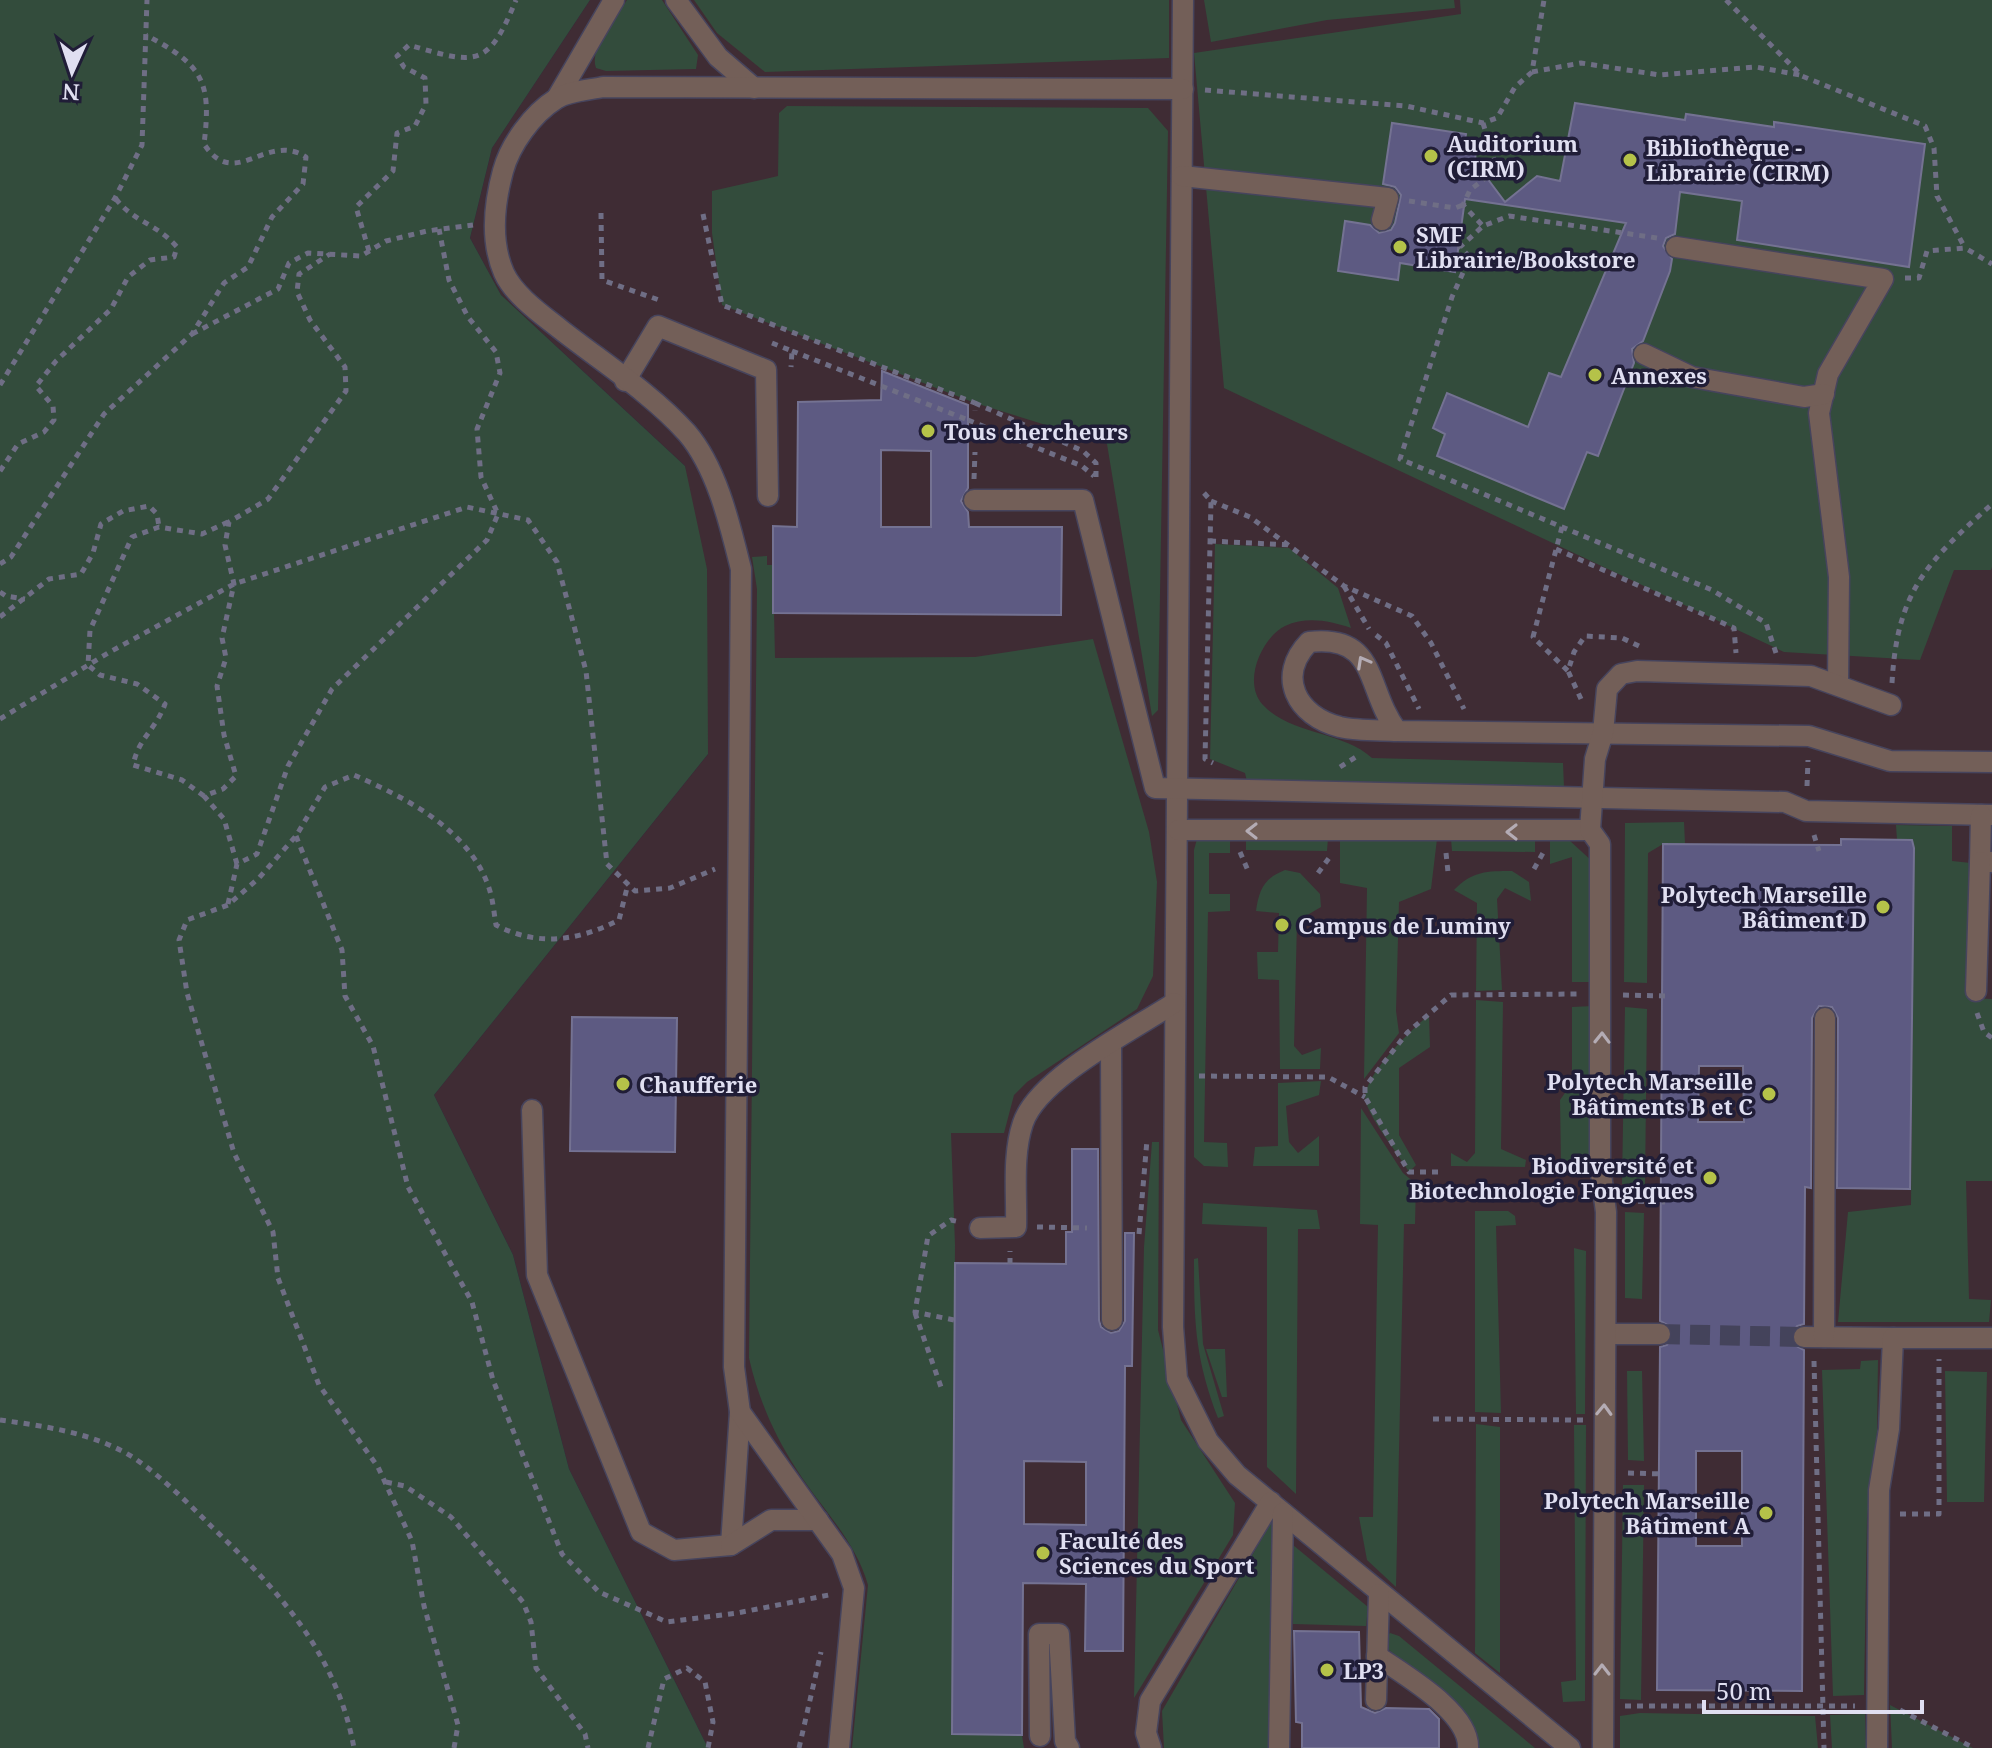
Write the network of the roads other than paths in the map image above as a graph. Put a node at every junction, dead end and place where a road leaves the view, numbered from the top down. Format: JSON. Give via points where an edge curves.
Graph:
{"nodes":[{"id":1,"x":614,"y":0,"type":"edge"},
{"id":2,"x":676,"y":0,"type":"edge"},
{"id":3,"x":1183,"y":0,"type":"edge"},
{"id":4,"x":754,"y":88,"type":"junction"},
{"id":5,"x":1183,"y":89,"type":"junction"},
{"id":6,"x":557,"y":98,"type":"junction"},
{"id":7,"x":1182,"y":176,"type":"junction"},
{"id":8,"x":1382,"y":220,"type":"dead end"},
{"id":9,"x":1676,"y":247,"type":"road end"},
{"id":10,"x":1644,"y":354,"type":"dead end"},
{"id":11,"x":625,"y":381,"type":"junction"},
{"id":12,"x":1824,"y":394,"type":"junction"},
{"id":13,"x":768,"y":496,"type":"dead end"},
{"id":14,"x":974,"y":500,"type":"dead end"},
{"id":15,"x":1838,"y":684,"type":"junction"},
{"id":16,"x":1891,"y":705,"type":"road end"},
{"id":17,"x":1397,"y":731,"type":"junction"},
{"id":18,"x":1603,"y":733,"type":"junction"},
{"id":19,"x":1992,"y":762,"type":"edge"},
{"id":20,"x":1178,"y":791,"type":"junction"},
{"id":21,"x":1594,"y":796,"type":"junction"},
{"id":22,"x":1986,"y":815,"type":"edge"},
{"id":23,"x":1178,"y":830,"type":"junction"},
{"id":24,"x":1590,"y":830,"type":"junction"},
{"id":25,"x":1986,"y":862,"type":"edge"},
{"id":26,"x":1977,"y":1000,"type":"road end"},
{"id":27,"x":1174,"y":1003,"type":"junction"},
{"id":28,"x":1825,"y":1018,"type":"dead end"},
{"id":29,"x":1111,"y":1044,"type":"junction"},
{"id":30,"x":532,"y":1110,"type":"dead end"},
{"id":31,"x":980,"y":1228,"type":"road end"},
{"id":32,"x":1112,"y":1320,"type":"dead end"},
{"id":33,"x":1607,"y":1334,"type":"junction"},
{"id":34,"x":1660,"y":1334,"type":"tunnel mouth"},
{"id":35,"x":1893,"y":1338,"type":"junction"},
{"id":36,"x":1992,"y":1338,"type":"edge"},
{"id":37,"x":740,"y":1412,"type":"junction"},
{"id":38,"x":1277,"y":1508,"type":"junction"},
{"id":39,"x":818,"y":1520,"type":"junction"},
{"id":40,"x":731,"y":1545,"type":"junction"},
{"id":41,"x":1379,"y":1594,"type":"junction"},
{"id":42,"x":1377,"y":1656,"type":"junction"},
{"id":43,"x":1376,"y":1700,"type":"dead end"},
{"id":44,"x":1040,"y":1736,"type":"dead end"},
{"id":45,"x":839,"y":1748,"type":"edge"},
{"id":46,"x":1069,"y":1748,"type":"edge"},
{"id":47,"x":1151,"y":1748,"type":"edge"},
{"id":48,"x":1279,"y":1748,"type":"edge"},
{"id":49,"x":1468,"y":1748,"type":"edge"},
{"id":50,"x":1570,"y":1748,"type":"edge"},
{"id":51,"x":1603,"y":1748,"type":"edge"},
{"id":52,"x":1877,"y":1748,"type":"edge"}],
"edges":[{"from":1,"to":6,"type":"street"},
{"from":2,"to":4,"type":"street","via":[[718,57]]},
{"from":3,"to":5,"type":"street"},
{"from":4,"to":5,"type":"street"},
{"from":4,"to":6,"type":"street","via":[[603,87]]},
{"from":5,"to":7,"type":"street"},
{"from":6,"to":11,"type":"street","via":[[528,125],[507,157],[495,199],[495,242],[505,275],[531,306]]},
{"from":7,"to":8,"type":"street","via":[[1388,198]]},
{"from":7,"to":20,"type":"street"},
{"from":9,"to":12,"type":"street","via":[[1883,279],[1828,374]]},
{"from":10,"to":12,"type":"street","via":[[1692,377],[1804,397]]},
{"from":11,"to":13,"type":"street","via":[[658,326],[766,370]]},
{"from":11,"to":37,"type":"street","via":[[661,406],[690,437],[731,526],[741,569],[734,1367]]},
{"from":12,"to":15,"type":"street","via":[[1819,413],[1839,577]]},
{"from":14,"to":20,"type":"street","via":[[1083,500],[1155,788]]},
{"from":15,"to":16,"type":"street"},
{"from":15,"to":18,"type":"street","via":[[1782,672],[1621,674],[1607,689]]},
{"from":17,"to":17,"type":"street","one_way":true,"via":[[1355,648],[1340,642],[1309,642],[1295,656],[1291,676],[1296,696],[1309,711],[1340,727]]},
{"from":17,"to":18,"type":"street"},
{"from":18,"to":19,"type":"street","via":[[1809,736],[1890,761]]},
{"from":18,"to":21,"type":"street","via":[[1595,759]]},
{"from":20,"to":21,"type":"street"},
{"from":20,"to":23,"type":"street"},
{"from":21,"to":22,"type":"street","via":[[1785,802],[1806,811]]},
{"from":21,"to":24,"type":"street"},
{"from":22,"to":25,"type":"street"},
{"from":24,"to":23,"type":"street","one_way":true},
{"from":23,"to":27,"type":"street"},
{"from":33,"to":24,"type":"street","one_way":true,"via":[[1600,1166],[1600,844]]},
{"from":25,"to":26,"type":"street"},
{"from":27,"to":29,"type":"street"},
{"from":27,"to":38,"type":"street","via":[[1171,1187],[1177,1379],[1208,1441],[1237,1475]]},
{"from":28,"to":35,"type":"street","via":[[1814,1337]]},
{"from":29,"to":31,"type":"street","via":[[1069,1071],[1030,1106],[1018,1143],[1016,1227]]},
{"from":29,"to":32,"type":"street"},
{"from":30,"to":40,"type":"street","via":[[537,1275],[641,1532],[674,1550]]},
{"from":33,"to":34,"type":"street"},
{"from":51,"to":33,"type":"street","one_way":true},
{"from":35,"to":36,"type":"street"},
{"from":35,"to":52,"type":"street","via":[[1879,1514]]},
{"from":37,"to":39,"type":"street"},
{"from":37,"to":40,"type":"street"},
{"from":38,"to":41,"type":"street"},
{"from":38,"to":47,"type":"street","via":[[1150,1701],[1146,1733]]},
{"from":38,"to":48,"type":"street"},
{"from":39,"to":40,"type":"street","via":[[771,1520]]},
{"from":39,"to":45,"type":"street","via":[[842,1554],[854,1588]]},
{"from":41,"to":42,"type":"street"},
{"from":41,"to":50,"type":"street"},
{"from":42,"to":43,"type":"street"},
{"from":42,"to":49,"type":"street","via":[[1453,1712]]},
{"from":44,"to":46,"type":"street","via":[[1039,1634],[1059,1634]]}]}
